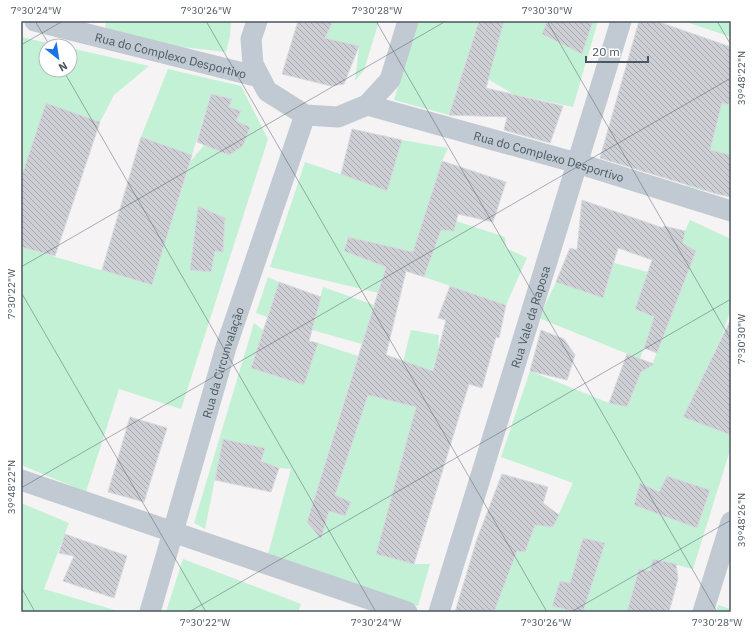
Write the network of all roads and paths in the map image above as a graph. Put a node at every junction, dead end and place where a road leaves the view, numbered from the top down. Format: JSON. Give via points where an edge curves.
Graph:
{"nodes":[{"id":1,"x":35,"y":21,"type":"edge"},
{"id":2,"x":257,"y":21,"type":"edge"},
{"id":3,"x":408,"y":21,"type":"edge"},
{"id":4,"x":621,"y":21,"type":"edge"},
{"id":5,"x":259,"y":77,"type":"junction"},
{"id":6,"x":367,"y":105,"type":"junction"},
{"id":7,"x":304,"y":115,"type":"junction"},
{"id":8,"x":577,"y":163,"type":"junction"},
{"id":9,"x":731,"y":211,"type":"edge"},
{"id":10,"x":21,"y":480,"type":"edge"},
{"id":11,"x":731,"y":522,"type":"edge"},
{"id":12,"x":173,"y":532,"type":"junction"},
{"id":13,"x":150,"y":612,"type":"edge"},
{"id":14,"x":407,"y":612,"type":"edge"},
{"id":15,"x":439,"y":612,"type":"edge"},
{"id":16,"x":703,"y":612,"type":"edge"}],
"edges":[{"from":1,"to":5,"type":"street","name":"Rua do Complexo Desportivo"},
{"from":2,"to":5,"type":"street","via":[[251,39],[253,64]]},
{"from":3,"to":6,"type":"street","via":[[390,80]]},
{"from":4,"to":8,"type":"street","name":"Rua Vale da Raposa"},
{"from":5,"to":7,"type":"street","via":[[267,91]]},
{"from":6,"to":7,"type":"street","via":[[338,117]]},
{"from":6,"to":8,"type":"street","name":"Rua do Complexo Desportivo"},
{"from":7,"to":12,"type":"street","name":"Rua da Circunvalação","via":[[226,347]]},
{"from":8,"to":9,"type":"street","name":"Rua do Complexo Desportivo"},
{"from":8,"to":15,"type":"street","name":"Rua Vale da Raposa"},
{"from":10,"to":12,"type":"street"},
{"from":11,"to":16,"type":"street"},
{"from":12,"to":13,"type":"street","name":"Rua da Circunvalação"},
{"from":12,"to":14,"type":"street"}]}
